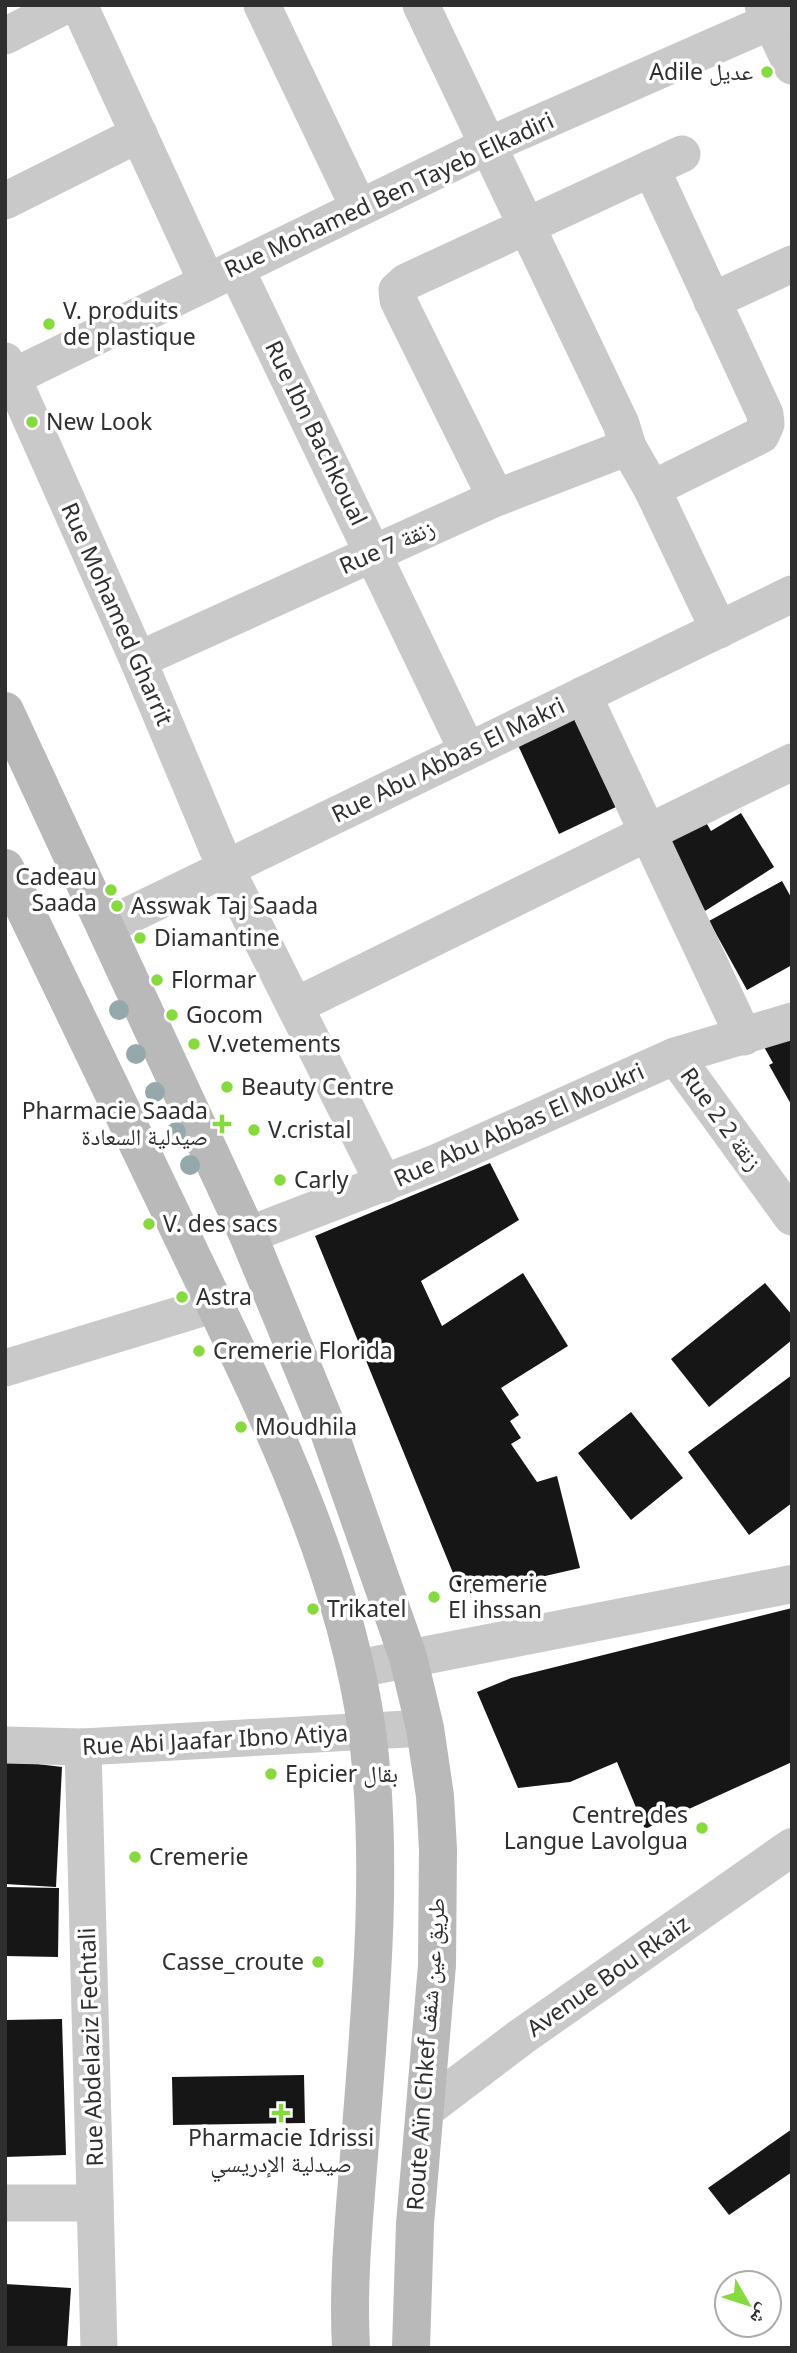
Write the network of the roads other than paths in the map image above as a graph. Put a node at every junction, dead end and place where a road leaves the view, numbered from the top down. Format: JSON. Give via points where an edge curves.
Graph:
{"nodes":[{"id":1,"x":66,"y":5,"type":"edge"},
{"id":2,"x":79,"y":5,"type":"edge"},
{"id":3,"x":262,"y":5,"type":"edge"},
{"id":4,"x":421,"y":5,"type":"edge"},
{"id":5,"x":775,"y":13,"type":"edge"},
{"id":6,"x":5,"y":36,"type":"edge"},
{"id":7,"x":792,"y":66,"type":"edge"},
{"id":8,"x":139,"y":134,"type":"junction"},
{"id":9,"x":487,"y":146,"type":"junction"},
{"id":10,"x":5,"y":201,"type":"edge"},
{"id":11,"x":359,"y":208,"type":"junction"},
{"id":12,"x":524,"y":225,"type":"junction"},
{"id":13,"x":792,"y":264,"type":"edge"},
{"id":14,"x":221,"y":275,"type":"junction"},
{"id":15,"x":712,"y":301,"type":"junction"},
{"id":16,"x":9,"y":369,"type":"edge"},
{"id":17,"x":626,"y":441,"type":"junction"},
{"id":18,"x":652,"y":489,"type":"junction"},
{"id":19,"x":496,"y":498,"type":"junction"},
{"id":20,"x":374,"y":553,"type":"junction"},
{"id":21,"x":792,"y":594,"type":"edge"},
{"id":22,"x":719,"y":630,"type":"junction"},
{"id":23,"x":138,"y":660,"type":"junction"},
{"id":24,"x":583,"y":695,"type":"junction"},
{"id":25,"x":5,"y":711,"type":"edge"},
{"id":26,"x":467,"y":750,"type":"junction"},
{"id":27,"x":792,"y":762,"type":"edge"},
{"id":28,"x":650,"y":834,"type":"junction"},
{"id":29,"x":5,"y":868,"type":"edge"},
{"id":30,"x":226,"y":869,"type":"junction"},
{"id":31,"x":105,"y":928,"type":"junction"},
{"id":32,"x":295,"y":1006,"type":"junction"},
{"id":33,"x":792,"y":1021,"type":"edge"},
{"id":34,"x":744,"y":1037,"type":"junction"},
{"id":35,"x":675,"y":1056,"type":"junction"},
{"id":36,"x":383,"y":1184,"type":"junction"},
{"id":37,"x":792,"y":1217,"type":"edge"},
{"id":38,"x":248,"y":1235,"type":"junction"},
{"id":39,"x":215,"y":1304,"type":"junction"},
{"id":40,"x":5,"y":1368,"type":"edge"},
{"id":41,"x":792,"y":1584,"type":"edge"},
{"id":42,"x":408,"y":1657,"type":"junction"},
{"id":43,"x":356,"y":1669,"type":"junction"},
{"id":44,"x":425,"y":1728,"type":"junction"},
{"id":45,"x":367,"y":1733,"type":"junction"},
{"id":46,"x":5,"y":1745,"type":"edge"},
{"id":47,"x":83,"y":1747,"type":"junction"},
{"id":48,"x":792,"y":1847,"type":"edge"},
{"id":49,"x":426,"y":2109,"type":"junction"},
{"id":50,"x":5,"y":2203,"type":"edge"},
{"id":51,"x":95,"y":2203,"type":"junction"},
{"id":52,"x":99,"y":2348,"type":"edge"},
{"id":53,"x":351,"y":2348,"type":"edge"},
{"id":54,"x":411,"y":2348,"type":"edge"}],
"edges":[{"from":1,"to":6,"type":"street"},
{"from":2,"to":8,"type":"street","name":"Rue Ibn Bachkoual"},
{"from":3,"to":11,"type":"street"},
{"from":4,"to":9,"type":"street"},
{"from":5,"to":7,"type":"street"},
{"from":5,"to":9,"type":"street","name":"Rue Mohamed Ben Tayeb Elkadiri"},
{"from":8,"to":10,"type":"street"},
{"from":8,"to":14,"type":"street","name":"Rue Ibn Bachkoual"},
{"from":9,"to":11,"type":"street","name":"Rue Mohamed Ben Tayeb Elkadiri"},
{"from":9,"to":12,"type":"street"},
{"from":11,"to":14,"type":"street","name":"Rue Mohamed Ben Tayeb Elkadiri"},
{"from":12,"to":15,"type":"street","via":[[667,161]]},
{"from":12,"to":17,"type":"street"},
{"from":12,"to":19,"type":"street","via":[[397,290]]},
{"from":13,"to":15,"type":"street"},
{"from":14,"to":16,"type":"street","name":"Rue Mohamed Ben Tayeb Elkadiri"},
{"from":14,"to":20,"type":"street","name":"Rue Ibn Bachkoual"},
{"from":15,"to":18,"type":"street","via":[[766,424],[761,435]]},
{"from":16,"to":23,"type":"street","name":"Rue Mohamed Gharrit"},
{"from":17,"to":18,"type":"street"},
{"from":17,"to":19,"type":"street","name":"Rue 7 زنقة"},
{"from":18,"to":22,"type":"street"},
{"from":19,"to":20,"type":"street","name":"Rue 7 زنقة"},
{"from":20,"to":23,"type":"street","name":"Rue 7 زنقة"},
{"from":20,"to":26,"type":"street","name":"Rue Ibn Bachkoual"},
{"from":21,"to":22,"type":"street","name":"Rue Abu Abbas El Makri"},
{"from":22,"to":24,"type":"street","name":"Rue Abu Abbas El Makri"},
{"from":23,"to":30,"type":"street","name":"Rue Mohamed Gharrit"},
{"from":24,"to":26,"type":"street","name":"Rue Abu Abbas El Makri"},
{"from":24,"to":28,"type":"street"},
{"from":25,"to":31,"type":"main road","name":"Route Aïn Chkef طريق عين شقف"},
{"from":26,"to":30,"type":"street","name":"Rue Abu Abbas El Makri"},
{"from":27,"to":28,"type":"street"},
{"from":28,"to":32,"type":"street"},
{"from":28,"to":34,"type":"street"},
{"from":29,"to":39,"type":"main road"},
{"from":30,"to":31,"type":"street","name":"Rue Abu Abbas El Makri"},
{"from":30,"to":32,"type":"street","name":"Rue Mohamed Gharrit"},
{"from":31,"to":38,"type":"main road","name":"Route Aïn Chkef طريق عين شقف"},
{"from":32,"to":36,"type":"street","name":"Rue Mohamed Gharrit"},
{"from":33,"to":34,"type":"street","name":"Rue Abu Abbas El Moukri"},
{"from":34,"to":35,"type":"street","name":"Rue Abu Abbas El Moukri"},
{"from":35,"to":36,"type":"street","name":"Rue Abu Abbas El Moukri"},
{"from":35,"to":37,"type":"street","name":"Rue 2 زنقة 2"},
{"from":36,"to":38,"type":"street","name":"Rue Abu Abbas El Moukri"},
{"from":38,"to":42,"type":"main road","name":"Route Aïn Chkef طريق عين شقف","via":[[328,1429]]},
{"from":39,"to":40,"type":"street"},
{"from":39,"to":43,"type":"main road","via":[[302,1496]]},
{"from":41,"to":42,"type":"street"},
{"from":42,"to":43,"type":"street"},
{"from":42,"to":44,"type":"main road","name":"Route Aïn Chkef طريق عين شقف"},
{"from":43,"to":45,"type":"main road"},
{"from":44,"to":45,"type":"street","name":"Rue Abi Jaafar Ibno Atiya"},
{"from":44,"to":49,"type":"main road","name":"Route Aïn Chkef طريق عين شقف","via":[[435,1796],[438,1875],[437,1965]]},
{"from":45,"to":47,"type":"street","name":"Rue Abi Jaafar Ibno Atiya"},
{"from":45,"to":53,"type":"main road","via":[[373,1826],[373,1958],[352,2230]]},
{"from":46,"to":47,"type":"street","name":"Rue Abi Jaafar Ibno Atiya"},
{"from":47,"to":51,"type":"street","name":"Rue Abdelaziz Fechtali"},
{"from":48,"to":49,"type":"street","name":"Avenue Bou Rkaiz"},
{"from":49,"to":54,"type":"main road","name":"Route Aïn Chkef طريق عين شقف","via":[[414,2237]]},
{"from":50,"to":51,"type":"street"},
{"from":51,"to":52,"type":"street","name":"Rue Abdelaziz Fechtali"}]}
